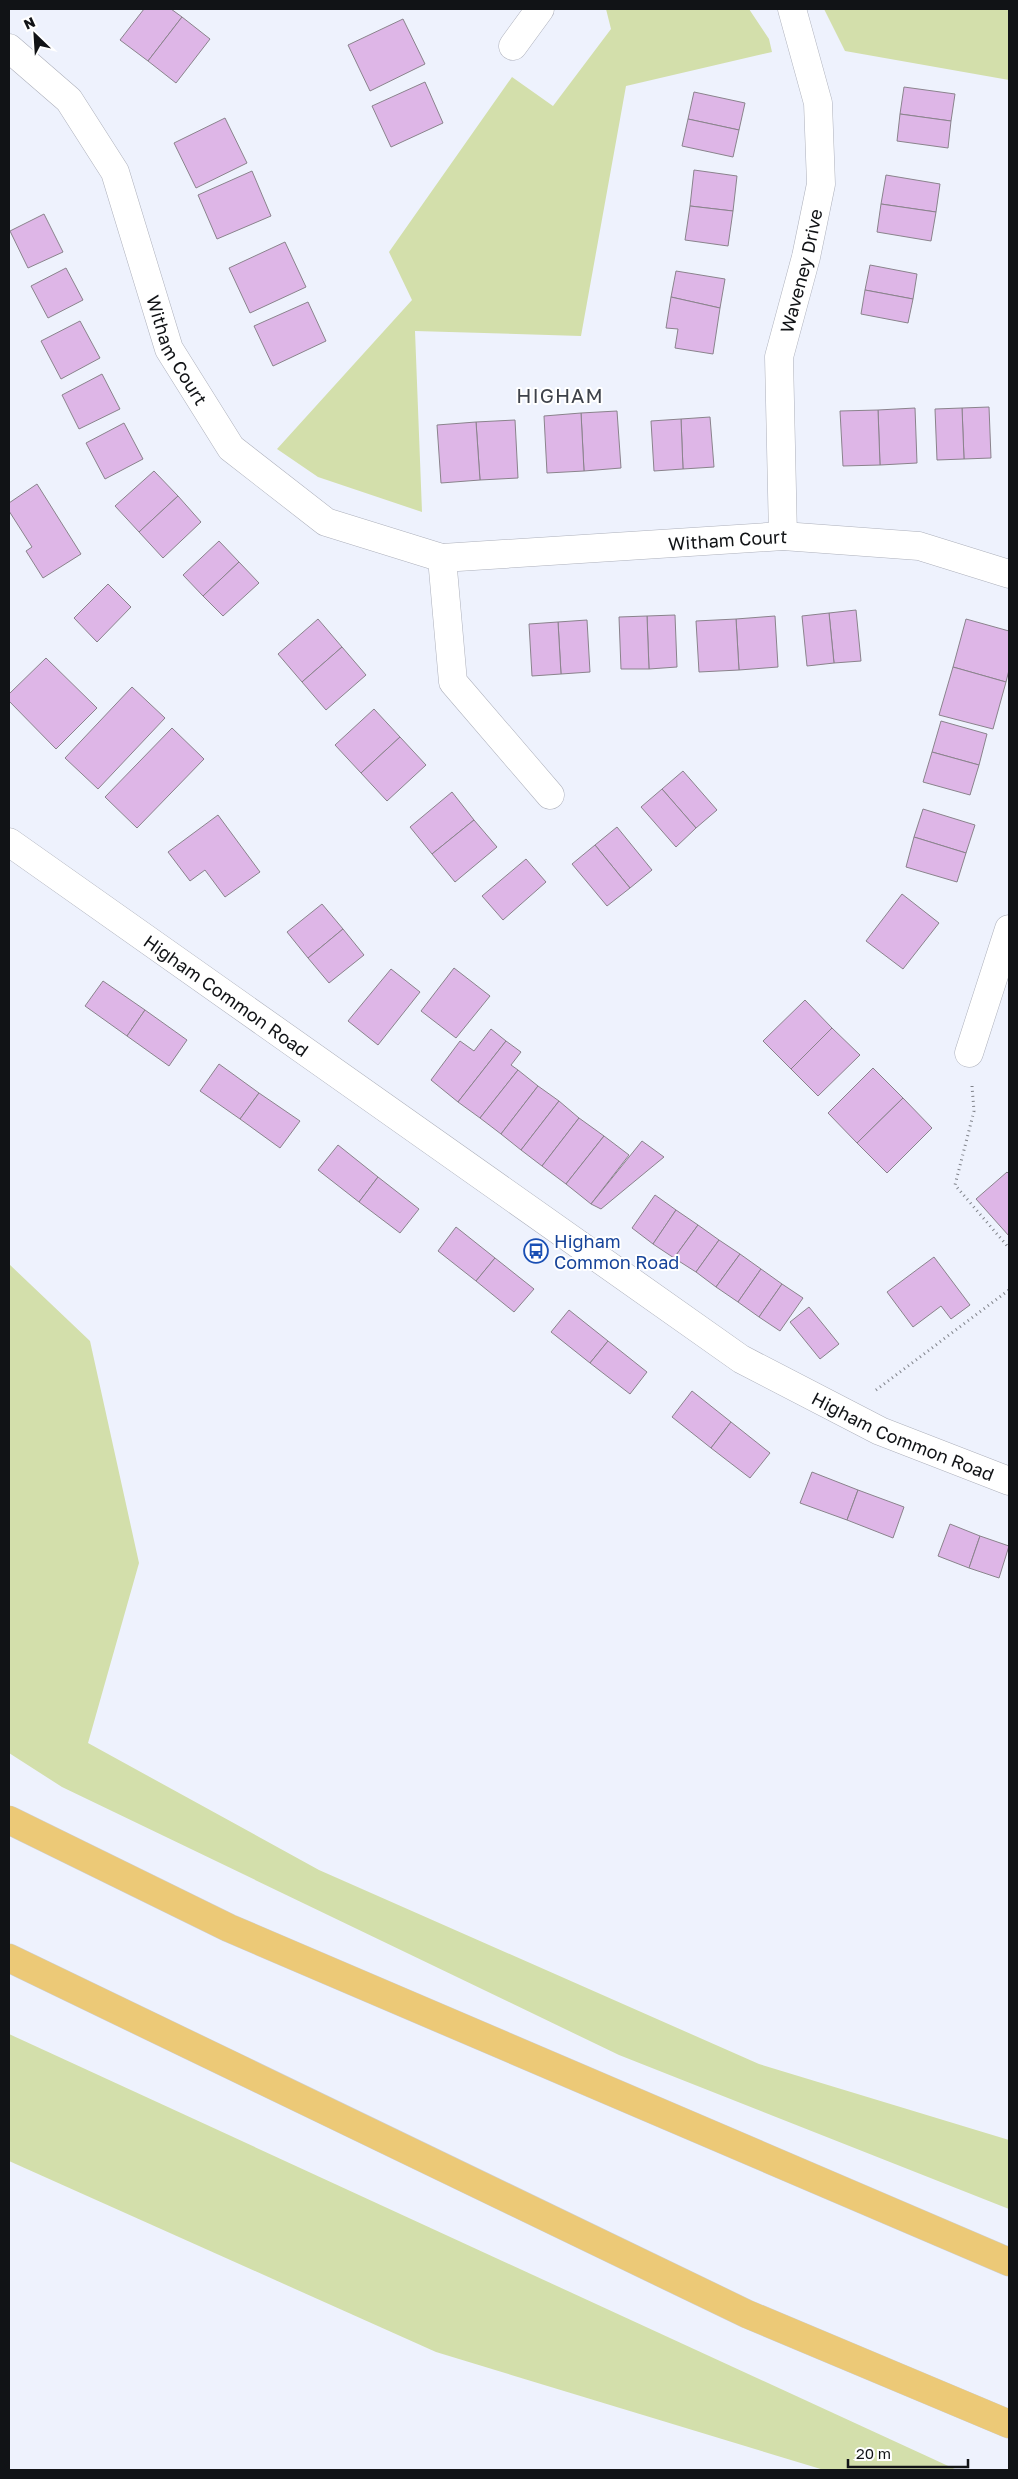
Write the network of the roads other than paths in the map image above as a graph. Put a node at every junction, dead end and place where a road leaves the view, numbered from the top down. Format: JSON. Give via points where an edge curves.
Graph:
{"nodes":[{"id":1,"x":540,"y":9,"type":"edge"},
{"id":2,"x":792,"y":9,"type":"edge"},
{"id":3,"x":514,"y":46,"type":"dead end"},
{"id":4,"x":9,"y":48,"type":"edge"},
{"id":5,"x":783,"y":536,"type":"junction"},
{"id":6,"x":442,"y":558,"type":"junction"},
{"id":7,"x":1009,"y":574,"type":"edge"},
{"id":8,"x":550,"y":795,"type":"dead end"},
{"id":9,"x":9,"y":842,"type":"edge"},
{"id":10,"x":1009,"y":929,"type":"edge"},
{"id":11,"x":969,"y":1053,"type":"road end"},
{"id":12,"x":1009,"y":1481,"type":"edge"},
{"id":13,"x":14,"y":1822,"type":"edge"},
{"id":14,"x":9,"y":1958,"type":"edge"},
{"id":15,"x":1009,"y":2262,"type":"edge"},
{"id":16,"x":1009,"y":2424,"type":"edge"}],
"edges":[{"from":1,"to":3,"type":"street"},
{"from":2,"to":5,"type":"street","name":"Waveney Drive","via":[[818,103],[821,184],[779,357]]},
{"from":4,"to":6,"type":"street","name":"Witham Court","via":[[69,100],[115,172],[169,350],[231,448],[326,522]]},
{"from":5,"to":6,"type":"street","name":"Witham Court"},
{"from":5,"to":7,"type":"street","name":"Witham Court","via":[[919,546]]},
{"from":6,"to":8,"type":"street","via":[[453,682]]},
{"from":9,"to":12,"type":"street","name":"Higham Common Road","via":[[741,1359],[880,1431]]},
{"from":10,"to":11,"type":"street"},
{"from":13,"to":15,"type":"highway","via":[[229,1928]]},
{"from":14,"to":16,"type":"highway","via":[[747,2314]]}]}
